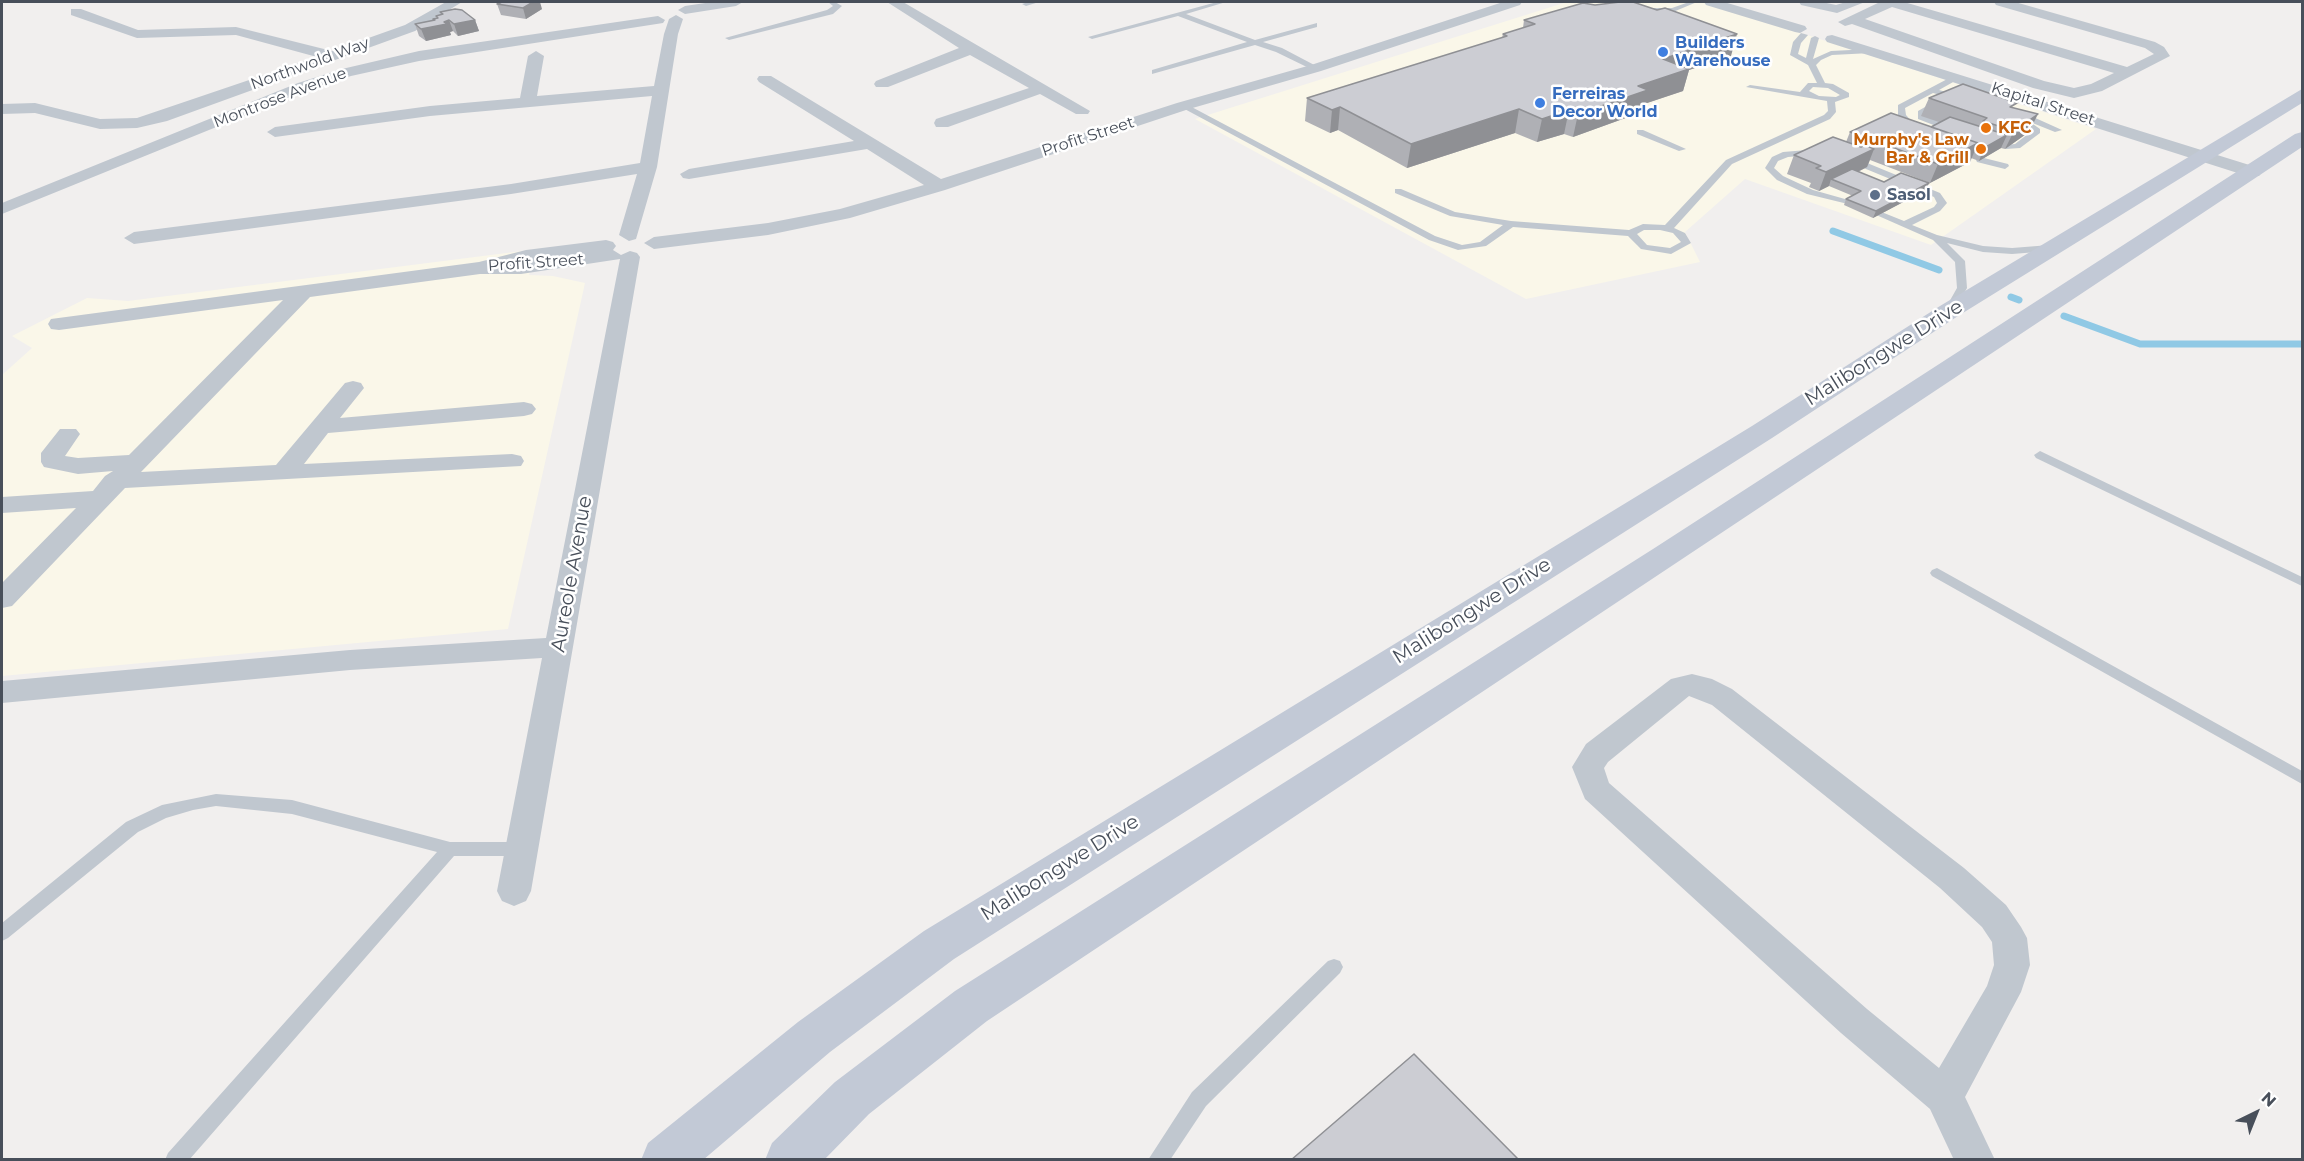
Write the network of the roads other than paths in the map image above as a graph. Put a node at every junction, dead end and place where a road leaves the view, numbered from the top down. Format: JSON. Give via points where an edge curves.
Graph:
{"nodes":[{"id":1,"x":455,"y":2,"type":"edge"},
{"id":2,"x":735,"y":2,"type":"edge"},
{"id":3,"x":831,"y":2,"type":"edge"},
{"id":4,"x":894,"y":2,"type":"edge"},
{"id":5,"x":1036,"y":2,"type":"edge"},
{"id":6,"x":1223,"y":2,"type":"edge"},
{"id":7,"x":1515,"y":2,"type":"edge"},
{"id":8,"x":1694,"y":2,"type":"edge"},
{"id":9,"x":1712,"y":2,"type":"edge"},
{"id":10,"x":1806,"y":2,"type":"edge"},
{"id":11,"x":1858,"y":2,"type":"edge"},
{"id":12,"x":2001,"y":2,"type":"edge"},
{"id":13,"x":1026,"y":4,"type":"dead end"},
{"id":14,"x":1645,"y":10,"type":"edge"},
{"id":15,"x":76,"y":12,"type":"dead end"},
{"id":16,"x":1179,"y":14,"type":"junction"},
{"id":17,"x":673,"y":16,"type":"edge"},
{"id":18,"x":1850,"y":20,"type":"junction"},
{"id":19,"x":1314,"y":25,"type":"dead end"},
{"id":20,"x":1806,"y":34,"type":"junction"},
{"id":21,"x":1831,"y":34,"type":"junction"},
{"id":22,"x":1092,"y":37,"type":"dead end"},
{"id":23,"x":729,"y":38,"type":"dead end"},
{"id":24,"x":1254,"y":42,"type":"junction"},
{"id":25,"x":971,"y":50,"type":"junction"},
{"id":26,"x":1873,"y":51,"type":"junction"},
{"id":27,"x":333,"y":56,"type":"junction"},
{"id":28,"x":536,"y":56,"type":"dead end"},
{"id":29,"x":1812,"y":65,"type":"junction"},
{"id":30,"x":1316,"y":68,"type":"junction"},
{"id":31,"x":1155,"y":72,"type":"dead end"},
{"id":32,"x":2126,"y":72,"type":"junction"},
{"id":33,"x":1958,"y":78,"type":"junction"},
{"id":34,"x":765,"y":79,"type":"dead end"},
{"id":35,"x":882,"y":84,"type":"dead end"},
{"id":36,"x":1822,"y":85,"type":"junction"},
{"id":37,"x":1750,"y":87,"type":"dead end"},
{"id":38,"x":1040,"y":89,"type":"junction"},
{"id":39,"x":661,"y":90,"type":"junction"},
{"id":40,"x":1934,"y":91,"type":"junction"},
{"id":41,"x":2302,"y":95,"type":"edge"},
{"id":42,"x":1810,"y":96,"type":"junction"},
{"id":43,"x":1951,"y":96,"type":"junction"},
{"id":44,"x":1967,"y":99,"type":"edge"},
{"id":45,"x":528,"y":100,"type":"junction"},
{"id":46,"x":1831,"y":100,"type":"junction"},
{"id":47,"x":1183,"y":106,"type":"junction"},
{"id":48,"x":2,"y":109,"type":"edge"},
{"id":49,"x":1082,"y":111,"type":"dead end"},
{"id":50,"x":942,"y":123,"type":"dead end"},
{"id":51,"x":2058,"y":130,"type":"dead end"},
{"id":52,"x":275,"y":132,"type":"dead end"},
{"id":53,"x":1640,"y":132,"type":"dead end"},
{"id":54,"x":1967,"y":134,"type":"edge"},
{"id":55,"x":2302,"y":138,"type":"edge"},
{"id":56,"x":1925,"y":139,"type":"edge"},
{"id":57,"x":869,"y":144,"type":"junction"},
{"id":58,"x":2009,"y":147,"type":"edge"},
{"id":59,"x":1682,"y":149,"type":"dead end"},
{"id":60,"x":1828,"y":153,"type":"edge"},
{"id":61,"x":1840,"y":156,"type":"edge"},
{"id":62,"x":2201,"y":156,"type":"junction"},
{"id":63,"x":1980,"y":160,"type":"edge"},
{"id":64,"x":2005,"y":166,"type":"dead end"},
{"id":65,"x":648,"y":167,"type":"junction"},
{"id":66,"x":2253,"y":172,"type":"junction"},
{"id":67,"x":689,"y":174,"type":"dead end"},
{"id":68,"x":939,"y":186,"type":"junction"},
{"id":69,"x":1398,"y":191,"type":"dead end"},
{"id":70,"x":1849,"y":203,"type":"edge"},
{"id":71,"x":2,"y":209,"type":"edge"},
{"id":72,"x":1879,"y":214,"type":"edge"},
{"id":73,"x":1511,"y":224,"type":"junction"},
{"id":74,"x":1906,"y":224,"type":"junction"},
{"id":75,"x":1668,"y":228,"type":"junction"},
{"id":76,"x":1633,"y":233,"type":"junction"},
{"id":77,"x":1934,"y":237,"type":"junction"},
{"id":78,"x":134,"y":238,"type":"dead end"},
{"id":79,"x":2053,"y":247,"type":"junction"},
{"id":80,"x":620,"y":248,"type":"junction"},
{"id":81,"x":302,"y":292,"type":"junction"},
{"id":82,"x":1949,"y":310,"type":"junction"},
{"id":83,"x":59,"y":324,"type":"dead end"},
{"id":84,"x":353,"y":388,"type":"dead end"},
{"id":85,"x":524,"y":409,"type":"dead end"},
{"id":86,"x":321,"y":427,"type":"junction"},
{"id":87,"x":68,"y":434,"type":"dead end"},
{"id":88,"x":2040,"y":455,"type":"dead end"},
{"id":89,"x":512,"y":461,"type":"dead end"},
{"id":90,"x":134,"y":462,"type":"junction"},
{"id":91,"x":284,"y":472,"type":"junction"},
{"id":92,"x":106,"y":490,"type":"junction"},
{"id":93,"x":2,"y":505,"type":"edge"},
{"id":94,"x":1937,"y":573,"type":"dead end"},
{"id":95,"x":2302,"y":582,"type":"edge"},
{"id":96,"x":2,"y":599,"type":"edge"},
{"id":97,"x":559,"y":647,"type":"junction"},
{"id":98,"x":2,"y":692,"type":"edge"},
{"id":99,"x":2302,"y":778,"type":"edge"},
{"id":100,"x":450,"y":849,"type":"junction"},
{"id":101,"x":520,"y":849,"type":"junction"},
{"id":102,"x":514,"y":891,"type":"dead end"},
{"id":103,"x":2,"y":933,"type":"edge"},
{"id":104,"x":1334,"y":967,"type":"dead end"},
{"id":105,"x":1944,"y":1096,"type":"junction"},
{"id":106,"x":175,"y":1160,"type":"edge"},
{"id":107,"x":665,"y":1160,"type":"edge"},
{"id":108,"x":789,"y":1160,"type":"edge"},
{"id":109,"x":1158,"y":1160,"type":"edge"},
{"id":110,"x":1975,"y":1160,"type":"edge"}],
"edges":[{"from":1,"to":27,"type":"street","name":"Northwold Way","via":[[410,28]]},
{"from":2,"to":17,"type":"street","name":"Montrose Avenue"},
{"from":3,"to":23,"type":"lane","via":[[838,6],[830,12]]},
{"from":4,"to":25,"type":"street"},
{"from":5,"to":13,"type":"lane"},
{"from":6,"to":16,"type":"lane"},
{"from":7,"to":30,"type":"street","name":"Profit Street"},
{"from":8,"to":14,"type":"lane","via":[[1673,10]]},
{"from":9,"to":20,"type":"street"},
{"from":10,"to":11,"type":"street","via":[[1837,9]]},
{"from":12,"to":32,"type":"street","via":[[2150,45],[2162,54]]},
{"from":15,"to":27,"type":"street","via":[[137,34],[236,31]]},
{"from":16,"to":22,"type":"lane"},
{"from":16,"to":24,"type":"lane"},
{"from":17,"to":39,"type":"street","name":"Aureole Avenue"},
{"from":17,"to":71,"type":"street","name":"Montrose Avenue","via":[[419,56],[347,72]]},
{"from":18,"to":21,"type":"street"},
{"from":18,"to":32,"type":"street","via":[[1891,2]]},
{"from":18,"to":32,"type":"street","via":[[2062,91],[2087,91]]},
{"from":19,"to":24,"type":"lane"},
{"from":20,"to":21,"type":"street"},
{"from":20,"to":29,"type":"lane"},
{"from":20,"to":29,"type":"lane","via":[[1797,42],[1794,55]]},
{"from":21,"to":26,"type":"street","name":"Kapital Street"},
{"from":24,"to":30,"type":"lane"},
{"from":24,"to":31,"type":"lane"},
{"from":25,"to":35,"type":"street"},
{"from":25,"to":38,"type":"street"},
{"from":26,"to":29,"type":"lane","via":[[1832,53]]},
{"from":26,"to":33,"type":"street","name":"Kapital Street"},
{"from":27,"to":48,"type":"street","name":"Northwold Way","via":[[137,123],[100,124],[35,108]]},
{"from":28,"to":45,"type":"street"},
{"from":29,"to":36,"type":"lane"},
{"from":30,"to":47,"type":"street","name":"Profit Street"},
{"from":33,"to":40,"type":"lane"},
{"from":33,"to":62,"type":"street","name":"Kapital Street"},
{"from":34,"to":57,"type":"street"},
{"from":36,"to":42,"type":"lane","via":[[1803,88]]},
{"from":36,"to":46,"type":"lane","via":[[1846,95]]},
{"from":37,"to":42,"type":"lane"},
{"from":38,"to":49,"type":"street"},
{"from":38,"to":50,"type":"street"},
{"from":39,"to":45,"type":"street"},
{"from":39,"to":65,"type":"street","name":"Aureole Avenue"},
{"from":40,"to":43,"type":"lane"},
{"from":40,"to":56,"type":"lane","via":[[1900,110]]},
{"from":41,"to":62,"type":"main road","name":"Malibongwe Drive"},
{"from":42,"to":46,"type":"lane"},
{"from":43,"to":44,"type":"lane"},
{"from":43,"to":54,"type":"lane","via":[[1924,111],[1921,117]]},
{"from":45,"to":52,"type":"street"},
{"from":46,"to":75,"type":"lane","via":[[1832,112],[1827,117],[1729,162]]},
{"from":47,"to":68,"type":"street","name":"Profit Street"},
{"from":47,"to":73,"type":"lane","via":[[1447,244],[1461,248],[1483,244]]},
{"from":51,"to":58,"type":"lane","via":[[2011,113],[2031,123],[2037,131],[2017,146]]},
{"from":53,"to":59,"type":"lane"},
{"from":55,"to":66,"type":"main road"},
{"from":57,"to":67,"type":"street"},
{"from":57,"to":68,"type":"street"},
{"from":60,"to":70,"type":"lane","via":[[1786,154],[1775,159],[1769,168],[1780,178],[1810,192]]},
{"from":61,"to":74,"type":"lane","via":[[1937,195],[1942,204],[1937,209]]},
{"from":62,"to":66,"type":"street","name":"Kapital Street"},
{"from":62,"to":79,"type":"main road","name":"Malibongwe Drive"},
{"from":63,"to":64,"type":"lane"},
{"from":65,"to":78,"type":"street","via":[[511,189]]},
{"from":65,"to":80,"type":"street","name":"Aureole Avenue"},
{"from":66,"to":108,"type":"main road","via":[[971,1006],[852,1098]]},
{"from":68,"to":80,"type":"street","name":"Profit Street","via":[[843,214],[778,227],[654,243],[644,235]]},
{"from":69,"to":73,"type":"lane","via":[[1453,214]]},
{"from":72,"to":74,"type":"lane"},
{"from":73,"to":76,"type":"lane"},
{"from":74,"to":77,"type":"lane"},
{"from":75,"to":76,"type":"lane","via":[[1643,227]]},
{"from":75,"to":76,"type":"lane","via":[[1682,235],[1686,243],[1683,247],[1653,250],[1638,243]]},
{"from":77,"to":79,"type":"lane","via":[[1990,249]]},
{"from":77,"to":82,"type":"lane","via":[[1962,267],[1962,288]]},
{"from":79,"to":82,"type":"main road","name":"Malibongwe Drive"},
{"from":80,"to":81,"type":"street","name":"Profit Street","via":[[521,268],[480,268]]},
{"from":80,"to":97,"type":"street","name":"Aureole Avenue"},
{"from":81,"to":83,"type":"street","name":"Profit Street"},
{"from":81,"to":90,"type":"street"},
{"from":82,"to":107,"type":"main road","name":"Malibongwe Drive","via":[[1762,432],[939,945],[814,1037]]},
{"from":84,"to":86,"type":"street"},
{"from":85,"to":86,"type":"street"},
{"from":86,"to":91,"type":"street"},
{"from":87,"to":90,"type":"street","via":[[52,453],[53,462],[78,466]]},
{"from":88,"to":95,"type":"lane"},
{"from":89,"to":91,"type":"street"},
{"from":90,"to":92,"type":"street"},
{"from":91,"to":92,"type":"street"},
{"from":92,"to":93,"type":"street"},
{"from":92,"to":96,"type":"street"},
{"from":94,"to":99,"type":"lane"},
{"from":97,"to":98,"type":"street","via":[[350,660]]},
{"from":97,"to":101,"type":"street","name":"Aureole Avenue"},
{"from":100,"to":101,"type":"lane"},
{"from":100,"to":103,"type":"lane","via":[[292,807],[216,800],[193,804],[132,826]]},
{"from":100,"to":106,"type":"lane"},
{"from":101,"to":102,"type":"street","name":"Aureole Avenue"},
{"from":104,"to":109,"type":"lane","via":[[1199,1100]]},
{"from":105,"to":105,"type":"street","via":[[1854,1021],[1596,790],[1588,767],[1597,753],[1681,687],[1702,687],[1722,697],[1759,726],[1952,878],[1994,916],[2009,938],[2012,965],[2003,992]]},
{"from":105,"to":110,"type":"street"}]}
